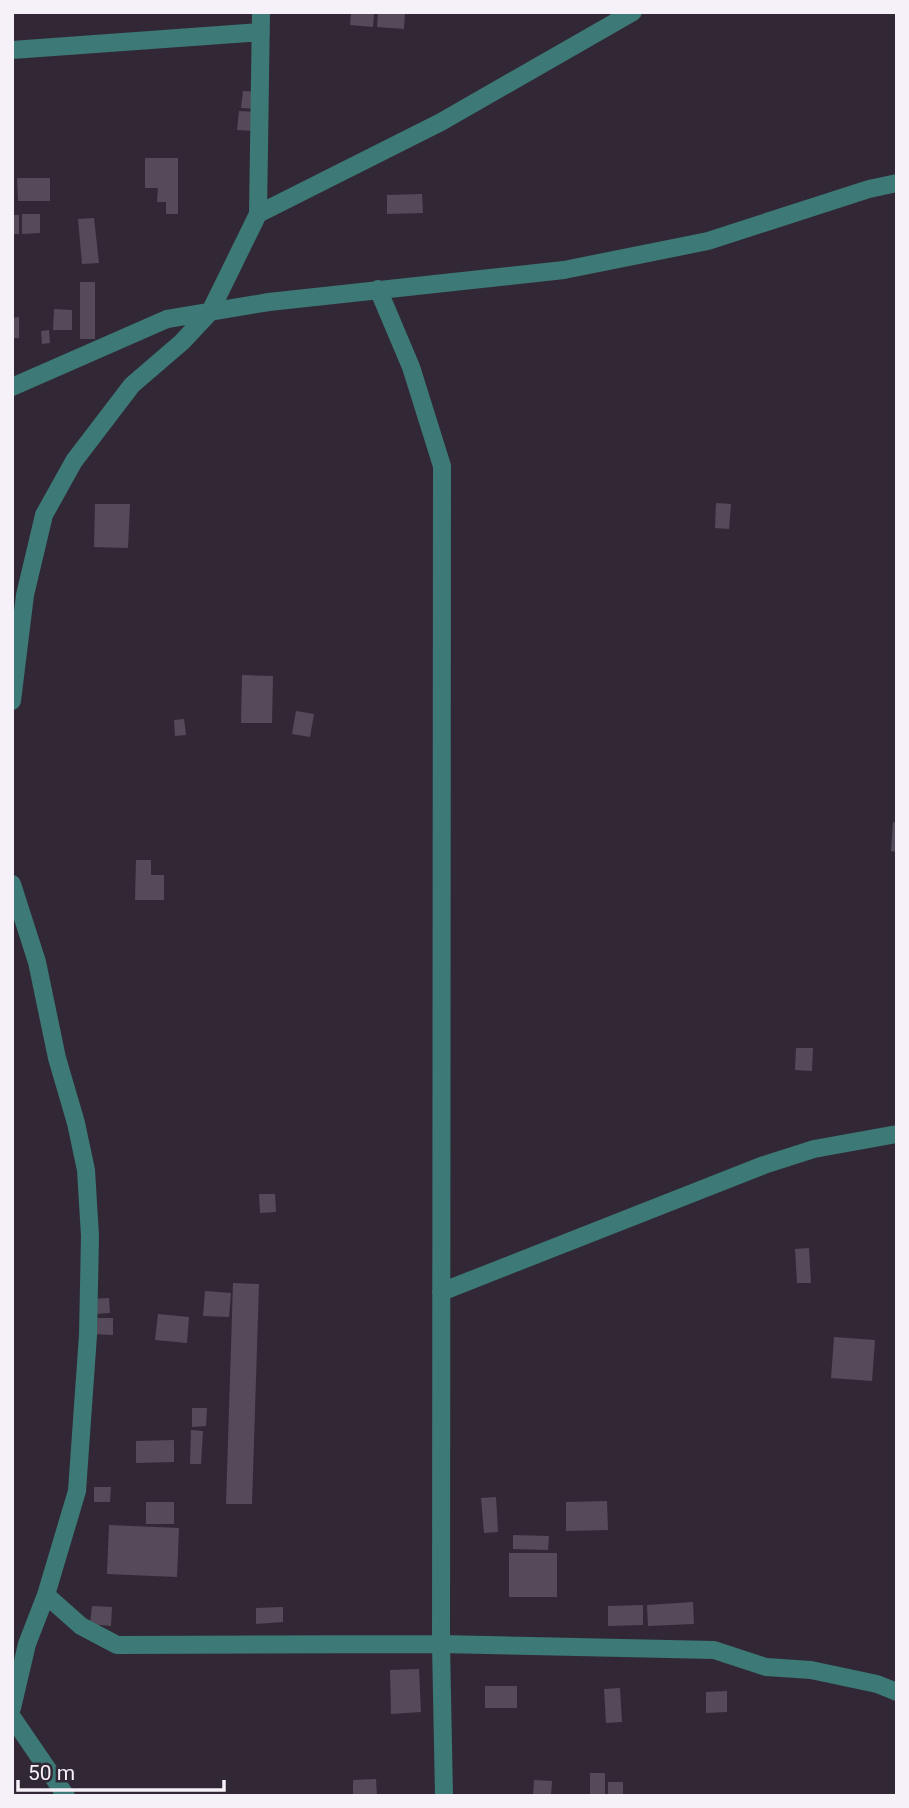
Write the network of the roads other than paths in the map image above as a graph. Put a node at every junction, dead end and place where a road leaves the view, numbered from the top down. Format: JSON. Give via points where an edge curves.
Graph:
{"nodes":[{"id":1,"x":261,"y":12,"type":"edge"},
{"id":2,"x":633,"y":12,"type":"edge"},
{"id":3,"x":261,"y":32,"type":"junction"},
{"id":4,"x":12,"y":50,"type":"edge"},
{"id":5,"x":897,"y":183,"type":"edge"},
{"id":6,"x":258,"y":214,"type":"junction"},
{"id":7,"x":378,"y":289,"type":"junction"},
{"id":8,"x":209,"y":312,"type":"junction"},
{"id":9,"x":12,"y":387,"type":"edge"},
{"id":10,"x":12,"y":701,"type":"edge"},
{"id":11,"x":12,"y":884,"type":"edge"},
{"id":12,"x":897,"y":1134,"type":"edge"},
{"id":13,"x":442,"y":1292,"type":"junction"},
{"id":14,"x":46,"y":1595,"type":"junction"},
{"id":15,"x":441,"y":1644,"type":"junction"},
{"id":16,"x":897,"y":1692,"type":"edge"},
{"id":17,"x":12,"y":1708,"type":"edge"},
{"id":18,"x":12,"y":1717,"type":"edge"},
{"id":19,"x":66,"y":1796,"type":"edge"},
{"id":20,"x":444,"y":1796,"type":"edge"}],
"edges":[{"from":1,"to":3,"type":"street"},
{"from":2,"to":6,"type":"street","via":[[441,122]]},
{"from":3,"to":4,"type":"street"},
{"from":3,"to":6,"type":"street"},
{"from":5,"to":7,"type":"street","via":[[708,241],[564,270]]},
{"from":6,"to":8,"type":"street"},
{"from":7,"to":8,"type":"street"},
{"from":7,"to":13,"type":"street","via":[[411,368],[442,466]]},
{"from":8,"to":9,"type":"street","via":[[167,319]]},
{"from":8,"to":10,"type":"street","via":[[132,385],[74,461],[44,515],[25,595]]},
{"from":11,"to":14,"type":"street","via":[[37,962],[81,1147],[90,1236],[77,1492]]},
{"from":12,"to":13,"type":"street","via":[[814,1149],[764,1165]]},
{"from":13,"to":15,"type":"street"},
{"from":14,"to":15,"type":"street","via":[[81,1626],[117,1645]]},
{"from":14,"to":17,"type":"street","via":[[27,1644]]},
{"from":15,"to":16,"type":"street","via":[[714,1650],[766,1667],[811,1670]]},
{"from":15,"to":20,"type":"street"},
{"from":18,"to":19,"type":"street"}]}
